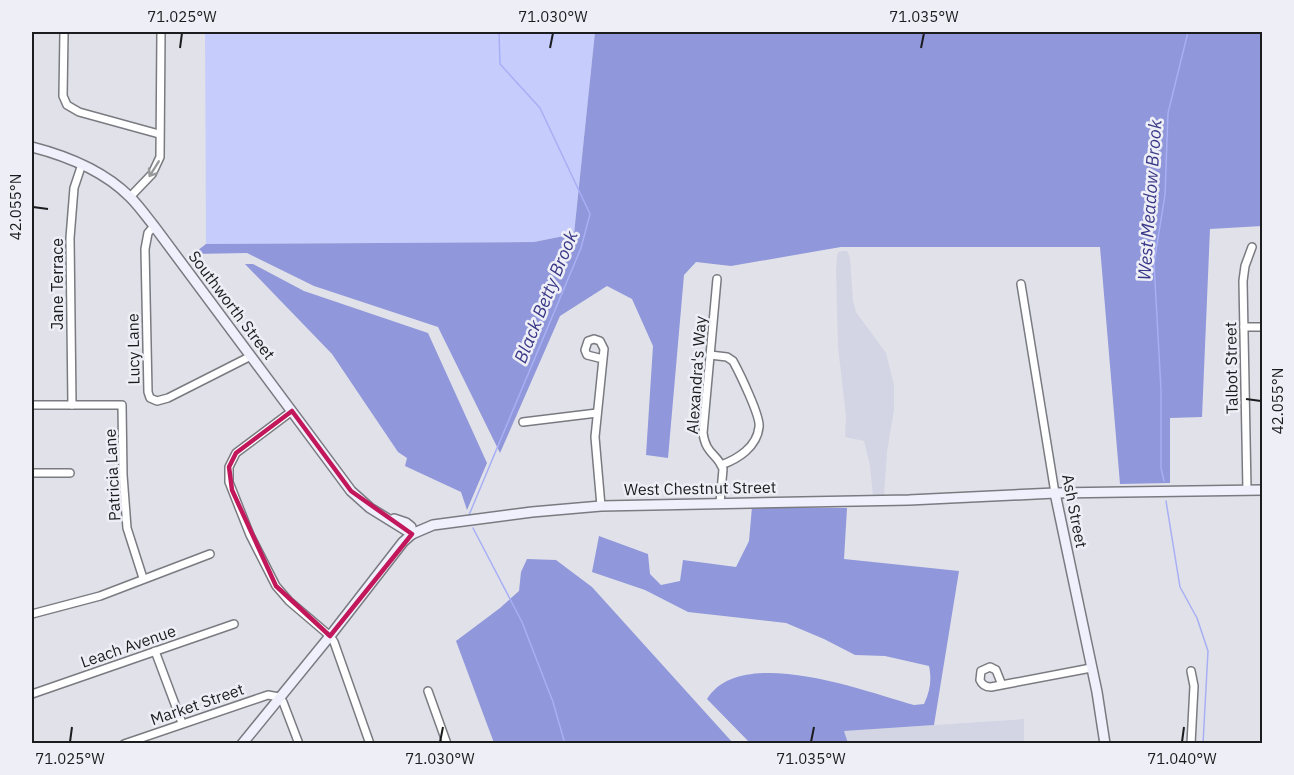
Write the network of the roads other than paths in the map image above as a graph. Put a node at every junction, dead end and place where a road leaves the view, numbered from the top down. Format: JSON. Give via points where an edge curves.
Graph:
{"nodes":[{"id":1,"x":64,"y":32,"type":"edge"},
{"id":2,"x":161,"y":32,"type":"edge"},
{"id":3,"x":159,"y":134,"type":"junction"},
{"id":4,"x":32,"y":147,"type":"edge"},
{"id":5,"x":82,"y":164,"type":"junction"},
{"id":6,"x":130,"y":197,"type":"junction"},
{"id":7,"x":154,"y":226,"type":"junction"},
{"id":8,"x":1252,"y":247,"type":"dead end"},
{"id":9,"x":717,"y":279,"type":"dead end"},
{"id":10,"x":1021,"y":284,"type":"dead end"},
{"id":11,"x":1244,"y":327,"type":"junction"},
{"id":12,"x":1263,"y":327,"type":"edge"},
{"id":13,"x":710,"y":355,"type":"junction"},
{"id":14,"x":251,"y":356,"type":"junction"},
{"id":15,"x":603,"y":359,"type":"dead end"},
{"id":16,"x":32,"y":405,"type":"edge"},
{"id":17,"x":72,"y":405,"type":"junction"},
{"id":18,"x":292,"y":411,"type":"junction"},
{"id":19,"x":597,"y":413,"type":"junction"},
{"id":20,"x":524,"y":422,"type":"dead end"},
{"id":21,"x":722,"y":465,"type":"junction"},
{"id":22,"x":32,"y":473,"type":"edge"},
{"id":23,"x":70,"y":473,"type":"dead end"},
{"id":24,"x":1247,"y":490,"type":"junction"},
{"id":25,"x":1263,"y":490,"type":"edge"},
{"id":26,"x":1055,"y":494,"type":"junction"},
{"id":27,"x":720,"y":503,"type":"junction"},
{"id":28,"x":602,"y":506,"type":"junction"},
{"id":29,"x":412,"y":534,"type":"junction"},
{"id":30,"x":210,"y":554,"type":"dead end"},
{"id":31,"x":143,"y":578,"type":"junction"},
{"id":32,"x":32,"y":614,"type":"edge"},
{"id":33,"x":234,"y":624,"type":"dead end"},
{"id":34,"x":330,"y":636,"type":"junction"},
{"id":35,"x":155,"y":651,"type":"junction"},
{"id":36,"x":1091,"y":668,"type":"junction"},
{"id":37,"x":1191,"y":671,"type":"dead end"},
{"id":38,"x":1002,"y":685,"type":"dead end"},
{"id":39,"x":428,"y":691,"type":"dead end"},
{"id":40,"x":32,"y":694,"type":"edge"},
{"id":41,"x":279,"y":697,"type":"junction"},
{"id":42,"x":182,"y":723,"type":"junction"},
{"id":43,"x":124,"y":744,"type":"edge"},
{"id":44,"x":242,"y":744,"type":"edge"},
{"id":45,"x":299,"y":744,"type":"edge"},
{"id":46,"x":370,"y":744,"type":"edge"},
{"id":47,"x":447,"y":744,"type":"edge"},
{"id":48,"x":1105,"y":744,"type":"edge"},
{"id":49,"x":1191,"y":744,"type":"edge"}],
"edges":[{"from":1,"to":3,"type":"street","via":[[63,96],[67,105],[79,112]]},
{"from":2,"to":3,"type":"street"},
{"from":3,"to":6,"type":"street","one_way":true,"via":[[157,166]]},
{"from":4,"to":5,"type":"main road","name":"Southworth Street"},
{"from":5,"to":6,"type":"main road","name":"Southworth Street"},
{"from":5,"to":17,"type":"street","name":"Jane Terrace","via":[[74,188],[70,238]]},
{"from":6,"to":7,"type":"main road","name":"Southworth Street"},
{"from":7,"to":14,"type":"main road","name":"Southworth Street"},
{"from":7,"to":14,"type":"street","name":"Lucy Lane","via":[[145,242],[150,398],[168,398]]},
{"from":8,"to":11,"type":"street","name":"Talbot Street","via":[[1244,273]]},
{"from":9,"to":13,"type":"street","name":"Alexandra's Way"},
{"from":10,"to":26,"type":"street","name":"Ash Street"},
{"from":11,"to":12,"type":"street"},
{"from":11,"to":24,"type":"street","name":"Talbot Street"},
{"from":13,"to":21,"type":"street","name":"Alexandra's Way","via":[[703,433],[707,450]]},
{"from":13,"to":21,"type":"street","via":[[733,361],[759,422],[757,434],[745,453]]},
{"from":14,"to":18,"type":"main road","name":"Southworth Street"},
{"from":15,"to":19,"type":"street"},
{"from":16,"to":17,"type":"street"},
{"from":17,"to":31,"type":"street","name":"Patricia Lane","via":[[122,405],[127,528]]},
{"from":18,"to":29,"type":"main road","name":"Southworth Street","via":[[351,491]]},
{"from":18,"to":34,"type":"street","via":[[236,453],[229,467],[228,482],[276,586]]},
{"from":19,"to":20,"type":"street"},
{"from":19,"to":28,"type":"street","via":[[595,437]]},
{"from":21,"to":27,"type":"street"},
{"from":22,"to":23,"type":"street"},
{"from":24,"to":25,"type":"main road","name":"West Chestnut Street"},
{"from":24,"to":26,"type":"main road","name":"West Chestnut Street"},
{"from":26,"to":27,"type":"main road","name":"West Chestnut Street"},
{"from":26,"to":36,"type":"main road","name":"Ash Street"},
{"from":27,"to":28,"type":"main road","name":"West Chestnut Street"},
{"from":28,"to":29,"type":"main road","name":"West Chestnut Street","via":[[433,525]]},
{"from":29,"to":34,"type":"main road","name":"West Chestnut Street"},
{"from":30,"to":31,"type":"street"},
{"from":31,"to":32,"type":"street","via":[[100,596]]},
{"from":33,"to":35,"type":"street","name":"Leach Avenue"},
{"from":34,"to":41,"type":"main road","name":"West Chestnut Street"},
{"from":34,"to":46,"type":"street"},
{"from":35,"to":40,"type":"street","name":"Leach Avenue"},
{"from":35,"to":42,"type":"street"},
{"from":36,"to":38,"type":"street"},
{"from":36,"to":48,"type":"main road","name":"Ash Street"},
{"from":37,"to":49,"type":"street"},
{"from":39,"to":47,"type":"street"},
{"from":41,"to":42,"type":"street","name":"Market Street","via":[[264,695]]},
{"from":41,"to":44,"type":"main road","name":"West Chestnut Street"},
{"from":41,"to":45,"type":"street"},
{"from":42,"to":43,"type":"street","name":"Market Street"}]}
